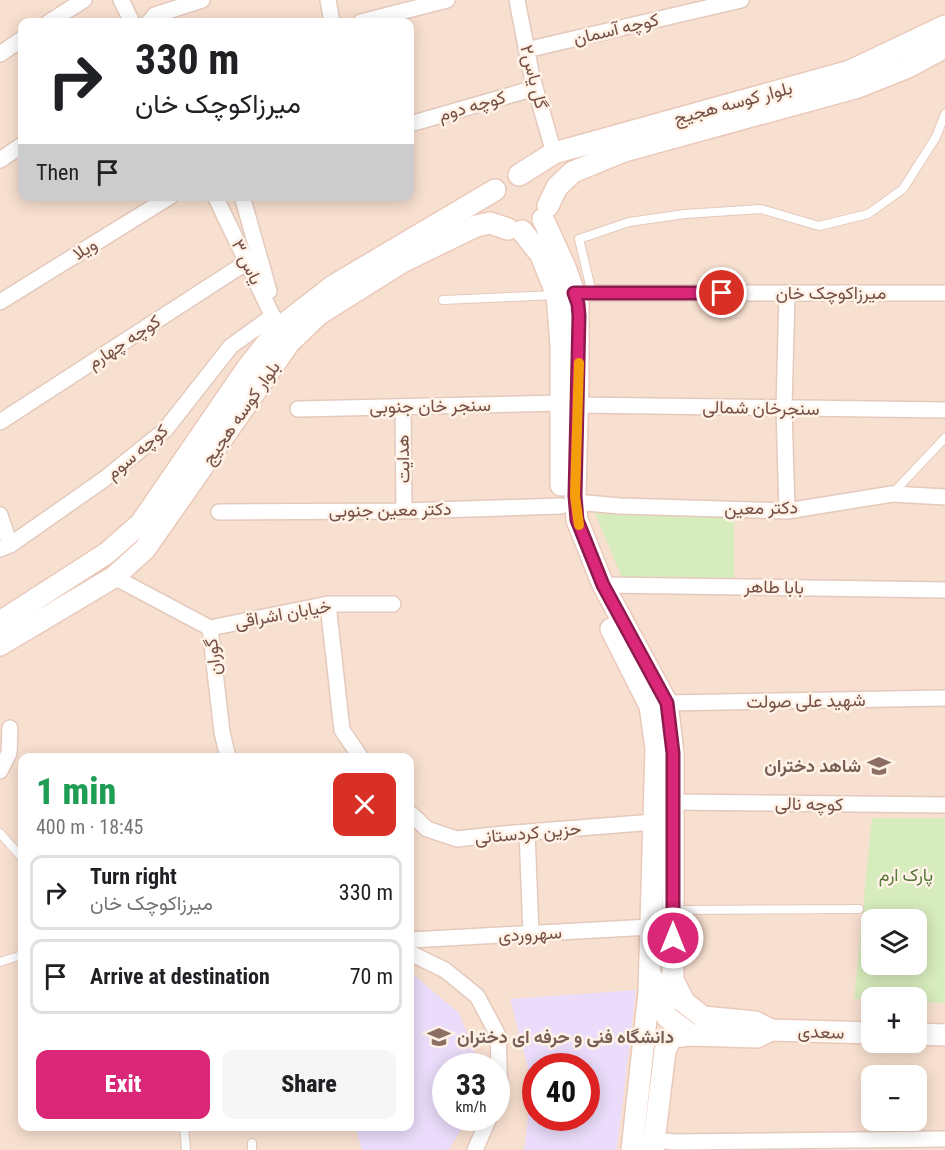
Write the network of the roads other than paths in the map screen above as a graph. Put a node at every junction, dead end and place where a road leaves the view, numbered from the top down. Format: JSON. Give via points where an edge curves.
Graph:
{"nodes":[{"id":1,"x":84,"y":0,"type":"edge"},
{"id":2,"x":121,"y":0,"type":"edge"},
{"id":3,"x":202,"y":0,"type":"edge"},
{"id":4,"x":328,"y":0,"type":"edge"},
{"id":5,"x":447,"y":0,"type":"edge"},
{"id":6,"x":517,"y":0,"type":"edge"},
{"id":7,"x":741,"y":0,"type":"edge"},
{"id":8,"x":55,"y":18,"type":"edge"},
{"id":9,"x":130,"y":18,"type":"edge"},
{"id":10,"x":152,"y":18,"type":"edge"},
{"id":11,"x":331,"y":18,"type":"edge"},
{"id":12,"x":377,"y":18,"type":"edge"},
{"id":13,"x":945,"y":26,"type":"edge"},
{"id":14,"x":18,"y":42,"type":"edge"},
{"id":15,"x":945,"y":47,"type":"edge"},
{"id":16,"x":526,"y":50,"type":"junction"},
{"id":17,"x":0,"y":54,"type":"edge"},
{"id":18,"x":535,"y":88,"type":"junction"},
{"id":19,"x":945,"y":114,"type":"edge"},
{"id":20,"x":414,"y":123,"type":"edge"},
{"id":21,"x":18,"y":148,"type":"edge"},
{"id":22,"x":554,"y":153,"type":"junction"},
{"id":23,"x":0,"y":160,"type":"edge"},
{"id":24,"x":519,"y":175,"type":"junction"},
{"id":25,"x":495,"y":190,"type":"junction"},
{"id":26,"x":163,"y":201,"type":"edge"},
{"id":27,"x":217,"y":201,"type":"edge"},
{"id":28,"x":243,"y":201,"type":"edge"},
{"id":29,"x":545,"y":213,"type":"junction"},
{"id":30,"x":515,"y":230,"type":"junction"},
{"id":31,"x":247,"y":262,"type":"junction"},
{"id":32,"x":787,"y":293,"type":"junction"},
{"id":33,"x":945,"y":293,"type":"edge"},
{"id":34,"x":575,"y":294,"type":"junction"},
{"id":35,"x":443,"y":300,"type":"dead end"},
{"id":36,"x":0,"y":302,"type":"edge"},
{"id":37,"x":280,"y":329,"type":"junction"},
{"id":38,"x":569,"y":404,"type":"junction"},
{"id":39,"x":403,"y":408,"type":"junction"},
{"id":40,"x":783,"y":408,"type":"junction"},
{"id":41,"x":298,"y":409,"type":"dead end"},
{"id":42,"x":945,"y":410,"type":"edge"},
{"id":43,"x":0,"y":422,"type":"edge"},
{"id":44,"x":945,"y":438,"type":"edge"},
{"id":45,"x":892,"y":494,"type":"junction"},
{"id":46,"x":945,"y":497,"type":"edge"},
{"id":47,"x":568,"y":504,"type":"junction"},
{"id":48,"x":404,"y":511,"type":"junction"},
{"id":49,"x":787,"y":511,"type":"junction"},
{"id":50,"x":219,"y":512,"type":"dead end"},
{"id":51,"x":0,"y":515,"type":"edge"},
{"id":52,"x":5,"y":547,"type":"edge"},
{"id":53,"x":100,"y":558,"type":"junction"},
{"id":54,"x":114,"y":577,"type":"junction"},
{"id":55,"x":603,"y":585,"type":"junction"},
{"id":56,"x":945,"y":590,"type":"edge"},
{"id":57,"x":328,"y":604,"type":"junction"},
{"id":58,"x":393,"y":604,"type":"dead end"},
{"id":59,"x":0,"y":622,"type":"edge"},
{"id":60,"x":210,"y":628,"type":"junction"},
{"id":61,"x":0,"y":645,"type":"edge"},
{"id":62,"x":945,"y":698,"type":"edge"},
{"id":63,"x":658,"y":705,"type":"junction"},
{"id":64,"x":10,"y":728,"type":"dead end"},
{"id":65,"x":227,"y":753,"type":"edge"},
{"id":66,"x":358,"y":753,"type":"edge"},
{"id":67,"x":0,"y":771,"type":"edge"},
{"id":68,"x":673,"y":802,"type":"junction"},
{"id":69,"x":945,"y":805,"type":"edge"},
{"id":70,"x":414,"y":817,"type":"edge"},
{"id":71,"x":654,"y":822,"type":"junction"},
{"id":72,"x":527,"y":832,"type":"junction"},
{"id":73,"x":0,"y":833,"type":"edge"},
{"id":74,"x":18,"y":853,"type":"edge"},
{"id":75,"x":859,"y":909,"type":"dead end"},
{"id":76,"x":673,"y":910,"type":"junction"},
{"id":77,"x":651,"y":927,"type":"junction"},
{"id":78,"x":531,"y":933,"type":"junction"},
{"id":79,"x":414,"y":940,"type":"edge"},
{"id":80,"x":414,"y":955,"type":"edge"},
{"id":81,"x":18,"y":956,"type":"edge"},
{"id":82,"x":0,"y":962,"type":"edge"},
{"id":83,"x":650,"y":970,"type":"junction"},
{"id":84,"x":771,"y":1030,"type":"junction"},
{"id":85,"x":861,"y":1033,"type":"edge"},
{"id":86,"x":927,"y":1034,"type":"edge"},
{"id":87,"x":691,"y":1035,"type":"junction"},
{"id":88,"x":945,"y":1035,"type":"edge"},
{"id":89,"x":499,"y":1053,"type":"edge"},
{"id":90,"x":184,"y":1131,"type":"edge"},
{"id":91,"x":483,"y":1131,"type":"edge"},
{"id":92,"x":945,"y":1139,"type":"edge"},
{"id":93,"x":664,"y":1145,"type":"edge"},
{"id":94,"x":186,"y":1150,"type":"edge"},
{"id":95,"x":475,"y":1150,"type":"edge"},
{"id":96,"x":632,"y":1150,"type":"edge"}],
"edges":[{"from":1,"to":8,"type":"street"},
{"from":2,"to":9,"type":"street"},
{"from":3,"to":10,"type":"street"},
{"from":4,"to":11,"type":"street"},
{"from":5,"to":12,"type":"street"},
{"from":6,"to":16,"type":"street","name":"گل یاس۲"},
{"from":7,"to":16,"type":"street","name":"کوچه آسمان"},
{"from":13,"to":22,"type":"street","name":"بلوار کوسه هجیج","via":[[850,71]]},
{"from":14,"to":17,"type":"street"},
{"from":15,"to":29,"type":"street","name":"بلوار کوسه هجیج","via":[[858,87],[613,156],[573,172],[557,187]]},
{"from":16,"to":18,"type":"street","name":"گل یاس۲"},
{"from":18,"to":20,"type":"street","name":"کوچه دوم"},
{"from":18,"to":22,"type":"street","name":"گل یاس۲"},
{"from":19,"to":34,"type":"lane","via":[[936,137],[903,189],[868,214],[819,226],[761,209],[629,222],[579,239]]},
{"from":21,"to":23,"type":"street"},
{"from":22,"to":24,"type":"street","name":"بلوار کوسه هجیج"},
{"from":24,"to":25,"type":"street","via":[[505,179]]},
{"from":24,"to":29,"type":"street","via":[[540,184],[545,191]]},
{"from":25,"to":30,"type":"street","via":[[493,212],[501,225]]},
{"from":25,"to":37,"type":"street","name":"بلوار کوسه هجیج","via":[[333,286]]},
{"from":26,"to":36,"type":"street","name":"ویلا"},
{"from":27,"to":31,"type":"street","name":"یاس ۳"},
{"from":28,"to":37,"type":"street"},
{"from":29,"to":30,"type":"street","via":[[537,225]]},
{"from":29,"to":34,"type":"street"},
{"from":30,"to":34,"type":"street"},
{"from":30,"to":37,"type":"street","name":"بلوار کوسه هجیج","via":[[490,223],[476,226],[402,262],[320,314]]},
{"from":31,"to":37,"type":"street","name":"یاس ۳"},
{"from":31,"to":43,"type":"street","name":"کوچه چهارم"},
{"from":32,"to":33,"type":"street","name":"میرزاکوچک خان"},
{"from":32,"to":34,"type":"street","name":"میرزاکوچک خان"},
{"from":32,"to":40,"type":"street"},
{"from":34,"to":35,"type":"lane"},
{"from":34,"to":38,"type":"street","via":[[579,316]]},
{"from":37,"to":52,"type":"street","name":"کوچه سوم","via":[[231,346],[165,430],[104,480]]},
{"from":37,"to":53,"type":"street","name":"بلوار کوسه هجیج","via":[[248,367],[141,522]]},
{"from":37,"to":54,"type":"street","name":"بلوار کوسه هجیج","via":[[145,549]]},
{"from":38,"to":39,"type":"street","name":"سنجر خان جنوبی"},
{"from":38,"to":40,"type":"street","name":"سنجرخان شمالی"},
{"from":38,"to":47,"type":"street"},
{"from":39,"to":41,"type":"street","name":"سنجر خان جنوبی"},
{"from":39,"to":48,"type":"street","name":"هدایت"},
{"from":40,"to":42,"type":"street","name":"سنجرخان شمالی"},
{"from":40,"to":49,"type":"street"},
{"from":44,"to":45,"type":"lane"},
{"from":45,"to":46,"type":"street","name":"دکتر معین"},
{"from":45,"to":49,"type":"street","name":"دکتر معین"},
{"from":47,"to":48,"type":"street","name":"دکتر معین جنوبی"},
{"from":47,"to":49,"type":"street","name":"دکتر معین"},
{"from":47,"to":55,"type":"street"},
{"from":47,"to":63,"type":"street","via":[[581,568]]},
{"from":48,"to":50,"type":"street","name":"دکتر معین جنوبی"},
{"from":51,"to":52,"type":"street"},
{"from":53,"to":54,"type":"street"},
{"from":53,"to":59,"type":"street","name":"بلوار کوسه هجیج"},
{"from":54,"to":60,"type":"street","name":"گوران"},
{"from":54,"to":61,"type":"street","name":"بلوار کوسه هجیج"},
{"from":55,"to":56,"type":"street","name":"بابا طاهر"},
{"from":55,"to":63,"type":"street"},
{"from":57,"to":58,"type":"street","name":"خیابان اشراقی"},
{"from":57,"to":60,"type":"street","name":"خیابان اشراقی"},
{"from":57,"to":66,"type":"street","via":[[342,730]]},
{"from":60,"to":65,"type":"street","name":"گوران"},
{"from":62,"to":63,"type":"street","name":"شهید علی صولت"},
{"from":63,"to":68,"type":"street","via":[[673,753]]},
{"from":63,"to":71,"type":"street"},
{"from":64,"to":67,"type":"street","via":[[9,753]]},
{"from":68,"to":69,"type":"street","name":"کوچه نالی"},
{"from":68,"to":76,"type":"street"},
{"from":70,"to":72,"type":"street","name":"حزین کردستانی","via":[[427,830],[457,839]]},
{"from":71,"to":72,"type":"street","name":"حزین کردستانی"},
{"from":71,"to":77,"type":"street"},
{"from":72,"to":78,"type":"street"},
{"from":73,"to":74,"type":"lane"},
{"from":75,"to":76,"type":"lane"},
{"from":76,"to":84,"type":"street","via":[[673,980],[684,1002],[704,1017],[755,1022]]},
{"from":77,"to":78,"type":"street","name":"سهروردی"},
{"from":77,"to":83,"type":"street"},
{"from":78,"to":79,"type":"street","name":"سهروردی"},
{"from":80,"to":89,"type":"street","via":[[445,970],[477,996],[498,1035]]},
{"from":81,"to":82,"type":"lane"},
{"from":83,"to":87,"type":"street","via":[[667,1017]]},
{"from":83,"to":96,"type":"street"},
{"from":84,"to":85,"type":"street","name":"سعدی"},
{"from":84,"to":87,"type":"street","via":[[757,1037]]},
{"from":86,"to":88,"type":"street"},
{"from":87,"to":93,"type":"street","via":[[670,1037],[665,1051]]},
{"from":90,"to":94,"type":"lane"},
{"from":91,"to":95,"type":"street"},
{"from":92,"to":93,"type":"street"}]}
